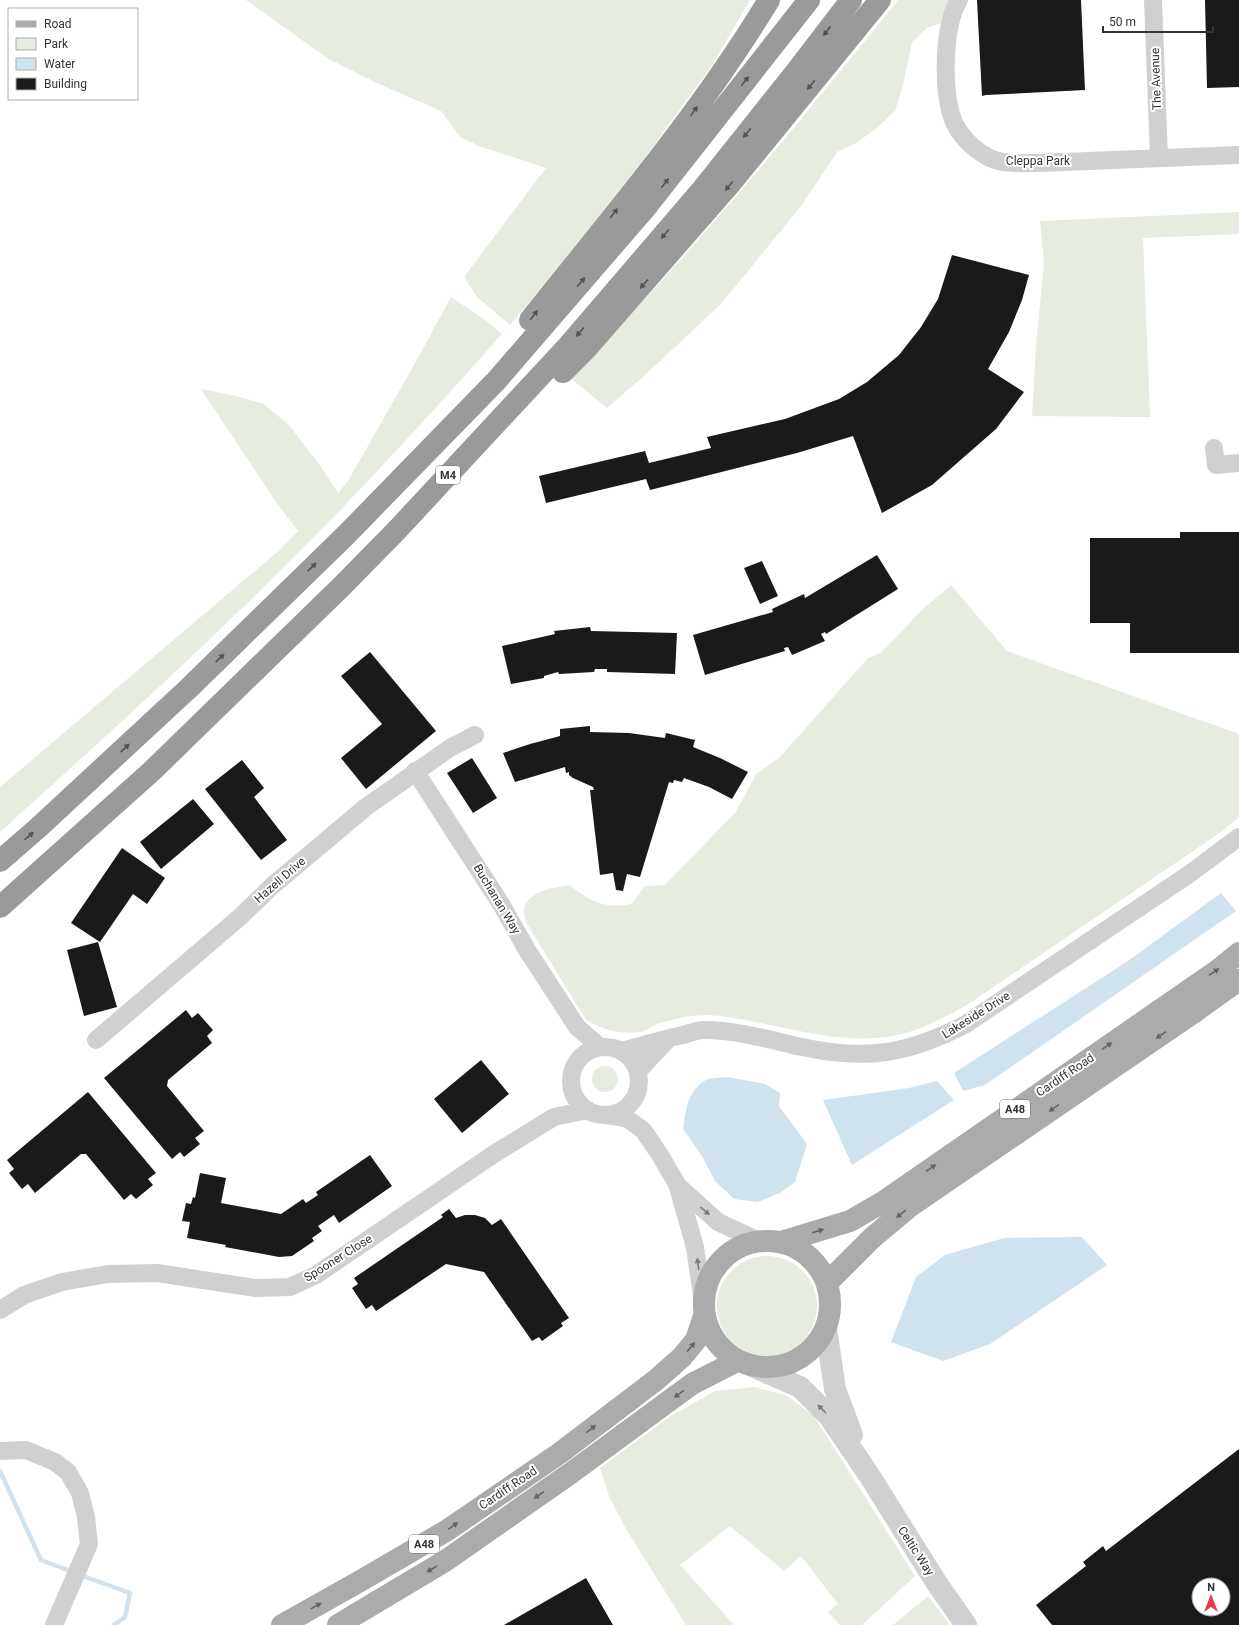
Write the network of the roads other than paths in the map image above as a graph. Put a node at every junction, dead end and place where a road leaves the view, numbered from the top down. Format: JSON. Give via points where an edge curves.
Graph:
{"nodes":[{"id":1,"x":769,"y":0,"type":"edge"},
{"id":2,"x":809,"y":0,"type":"edge"},
{"id":3,"x":851,"y":0,"type":"edge"},
{"id":4,"x":880,"y":0,"type":"edge"},
{"id":5,"x":959,"y":0,"type":"edge"},
{"id":6,"x":1153,"y":0,"type":"edge"},
{"id":7,"x":1239,"y":155,"type":"edge"},
{"id":8,"x":1159,"y":157,"type":"junction"},
{"id":9,"x":1214,"y":448,"type":"dead end"},
{"id":10,"x":423,"y":456,"type":"junction"},
{"id":11,"x":1239,"y":463,"type":"edge"},
{"id":12,"x":398,"y":530,"type":"junction"},
{"id":13,"x":475,"y":735,"type":"dead end"},
{"id":14,"x":415,"y":771,"type":"junction"},
{"id":15,"x":1239,"y":837,"type":"edge"},
{"id":16,"x":0,"y":861,"type":"edge"},
{"id":17,"x":0,"y":907,"type":"edge"},
{"id":18,"x":1239,"y":953,"type":"edge"},
{"id":19,"x":1239,"y":980,"type":"edge"},
{"id":20,"x":577,"y":1027,"type":"junction"},
{"id":21,"x":670,"y":1038,"type":"junction"},
{"id":22,"x":96,"y":1040,"type":"dead end"},
{"id":23,"x":600,"y":1047,"type":"junction"},
{"id":24,"x":622,"y":1051,"type":"junction"},
{"id":25,"x":574,"y":1068,"type":"junction"},
{"id":26,"x":638,"y":1071,"type":"junction"},
{"id":27,"x":572,"y":1089,"type":"junction"},
{"id":28,"x":634,"y":1099,"type":"junction"},
{"id":29,"x":588,"y":1110,"type":"junction"},
{"id":30,"x":606,"y":1115,"type":"junction"},
{"id":31,"x":554,"y":1117,"type":"junction"},
{"id":32,"x":643,"y":1130,"type":"junction"},
{"id":33,"x":677,"y":1184,"type":"junction"},
{"id":34,"x":759,"y":1241,"type":"junction"},
{"id":35,"x":781,"y":1242,"type":"junction"},
{"id":36,"x":827,"y":1283,"type":"junction"},
{"id":37,"x":0,"y":1310,"type":"edge"},
{"id":38,"x":704,"y":1310,"type":"junction"},
{"id":39,"x":826,"y":1328,"type":"junction"},
{"id":40,"x":745,"y":1363,"type":"junction"},
{"id":41,"x":7,"y":1451,"type":"edge"},
{"id":42,"x":869,"y":1475,"type":"junction"},
{"id":43,"x":56,"y":1623,"type":"edge"},
{"id":44,"x":282,"y":1625,"type":"edge"},
{"id":45,"x":338,"y":1625,"type":"edge"},
{"id":46,"x":966,"y":1625,"type":"edge"}],
"edges":[{"from":10,"to":1,"type":"highway","number":"M4","one_way":true,"via":[[669,144],[736,53]]},
{"from":10,"to":2,"type":"highway","number":"M4","one_way":true,"via":[[497,380],[647,206]]},
{"from":3,"to":12,"type":"highway","number":"M4","one_way":true,"via":[[701,191],[569,345]]},
{"from":4,"to":12,"type":"highway","number":"M4","one_way":true,"via":[[730,184],[586,349]]},
{"from":5,"to":8,"type":"street","name":"Cleppa Park","via":[[954,7],[947,39],[947,90],[953,120],[968,142],[977,150],[989,158],[1006,163]]},
{"from":6,"to":8,"type":"street","name":"The Avenue"},
{"from":7,"to":8,"type":"street","name":"Cleppa Park"},
{"from":9,"to":11,"type":"street","via":[[1216,465]]},
{"from":16,"to":10,"type":"highway","number":"M4","one_way":true,"via":[[189,688]]},
{"from":12,"to":17,"type":"highway","number":"M4","via":[[153,770]]},
{"from":13,"to":14,"type":"street","name":"Hazell Drive"},
{"from":14,"to":20,"type":"street","name":"Buchanan Way"},
{"from":14,"to":22,"type":"street","name":"Hazell Drive","via":[[366,807],[278,881],[240,917]]},
{"from":15,"to":21,"type":"street","name":"Lakeside Drive","via":[[1188,875],[966,1024],[940,1038],[894,1052],[849,1054],[824,1052],[726,1031],[702,1030]]},
{"from":35,"to":18,"type":"main road","name":"Cardiff Road","number":"A48","one_way":true,"via":[[850,1221],[883,1202]]},
{"from":19,"to":36,"type":"main road","name":"Cardiff Road","number":"A48","one_way":true,"via":[[909,1207],[872,1238]]},
{"from":20,"to":23,"type":"street","name":"Buchanan Way"},
{"from":20,"to":25,"type":"street","name":"Buchanan Way","via":[[580,1045]]},
{"from":21,"to":24,"type":"street","name":"Lakeside Drive"},
{"from":21,"to":26,"type":"street"},
{"from":23,"to":24,"type":"street"},
{"from":23,"to":25,"type":"street","via":[[589,1050]]},
{"from":24,"to":26,"type":"street","via":[[632,1059]]},
{"from":25,"to":27,"type":"street","name":"Buchanan Way","via":[[571,1078]]},
{"from":26,"to":28,"type":"street","via":[[638,1090]]},
{"from":27,"to":29,"type":"street","via":[[578,1101]]},
{"from":27,"to":31,"type":"street","name":"Spooner Close"},
{"from":28,"to":30,"type":"street","via":[[617,1113]]},
{"from":28,"to":32,"type":"street"},
{"from":29,"to":30,"type":"street"},
{"from":29,"to":31,"type":"street","name":"Spooner Close"},
{"from":30,"to":32,"type":"street","via":[[626,1118]]},
{"from":31,"to":37,"type":"street","name":"Spooner Close","via":[[494,1154],[316,1275],[290,1286],[256,1288],[157,1273],[117,1273],[62,1282],[24,1295]]},
{"from":32,"to":33,"type":"street"},
{"from":33,"to":34,"type":"street","one_way":true,"via":[[718,1222]]},
{"from":38,"to":33,"type":"street","one_way":true,"via":[[695,1247]]},
{"from":34,"to":35,"type":"main road","name":"Cardiff Road"},
{"from":34,"to":38,"type":"main road","name":"Cardiff Road","via":[[744,1245],[725,1256],[710,1276]]},
{"from":35,"to":36,"type":"main road","name":"Cardiff Road","via":[[800,1249],[816,1263]]},
{"from":36,"to":39,"type":"main road","name":"Cardiff Road","via":[[831,1302]]},
{"from":38,"to":40,"type":"main road","via":[[713,1338]]},
{"from":44,"to":38,"type":"main road","name":"Cardiff Road","number":"A48","one_way":true,"via":[[446,1531],[560,1453],[682,1357],[696,1340]]},
{"from":39,"to":40,"type":"main road","name":"Cardiff Road","via":[[808,1353],[786,1365],[769,1368]]},
{"from":39,"to":42,"type":"street","name":"Celtic Way","via":[[835,1389]]},
{"from":42,"to":40,"type":"street","name":"Celtic Way","one_way":true,"via":[[829,1416],[800,1387]]},
{"from":40,"to":45,"type":"main road","name":"Cardiff Road","number":"A48","one_way":true,"via":[[692,1384],[445,1561]]},
{"from":41,"to":43,"type":"street","via":[[26,1450],[55,1462],[68,1472],[80,1493],[89,1544]]},
{"from":42,"to":46,"type":"street","name":"Celtic Way"}]}
